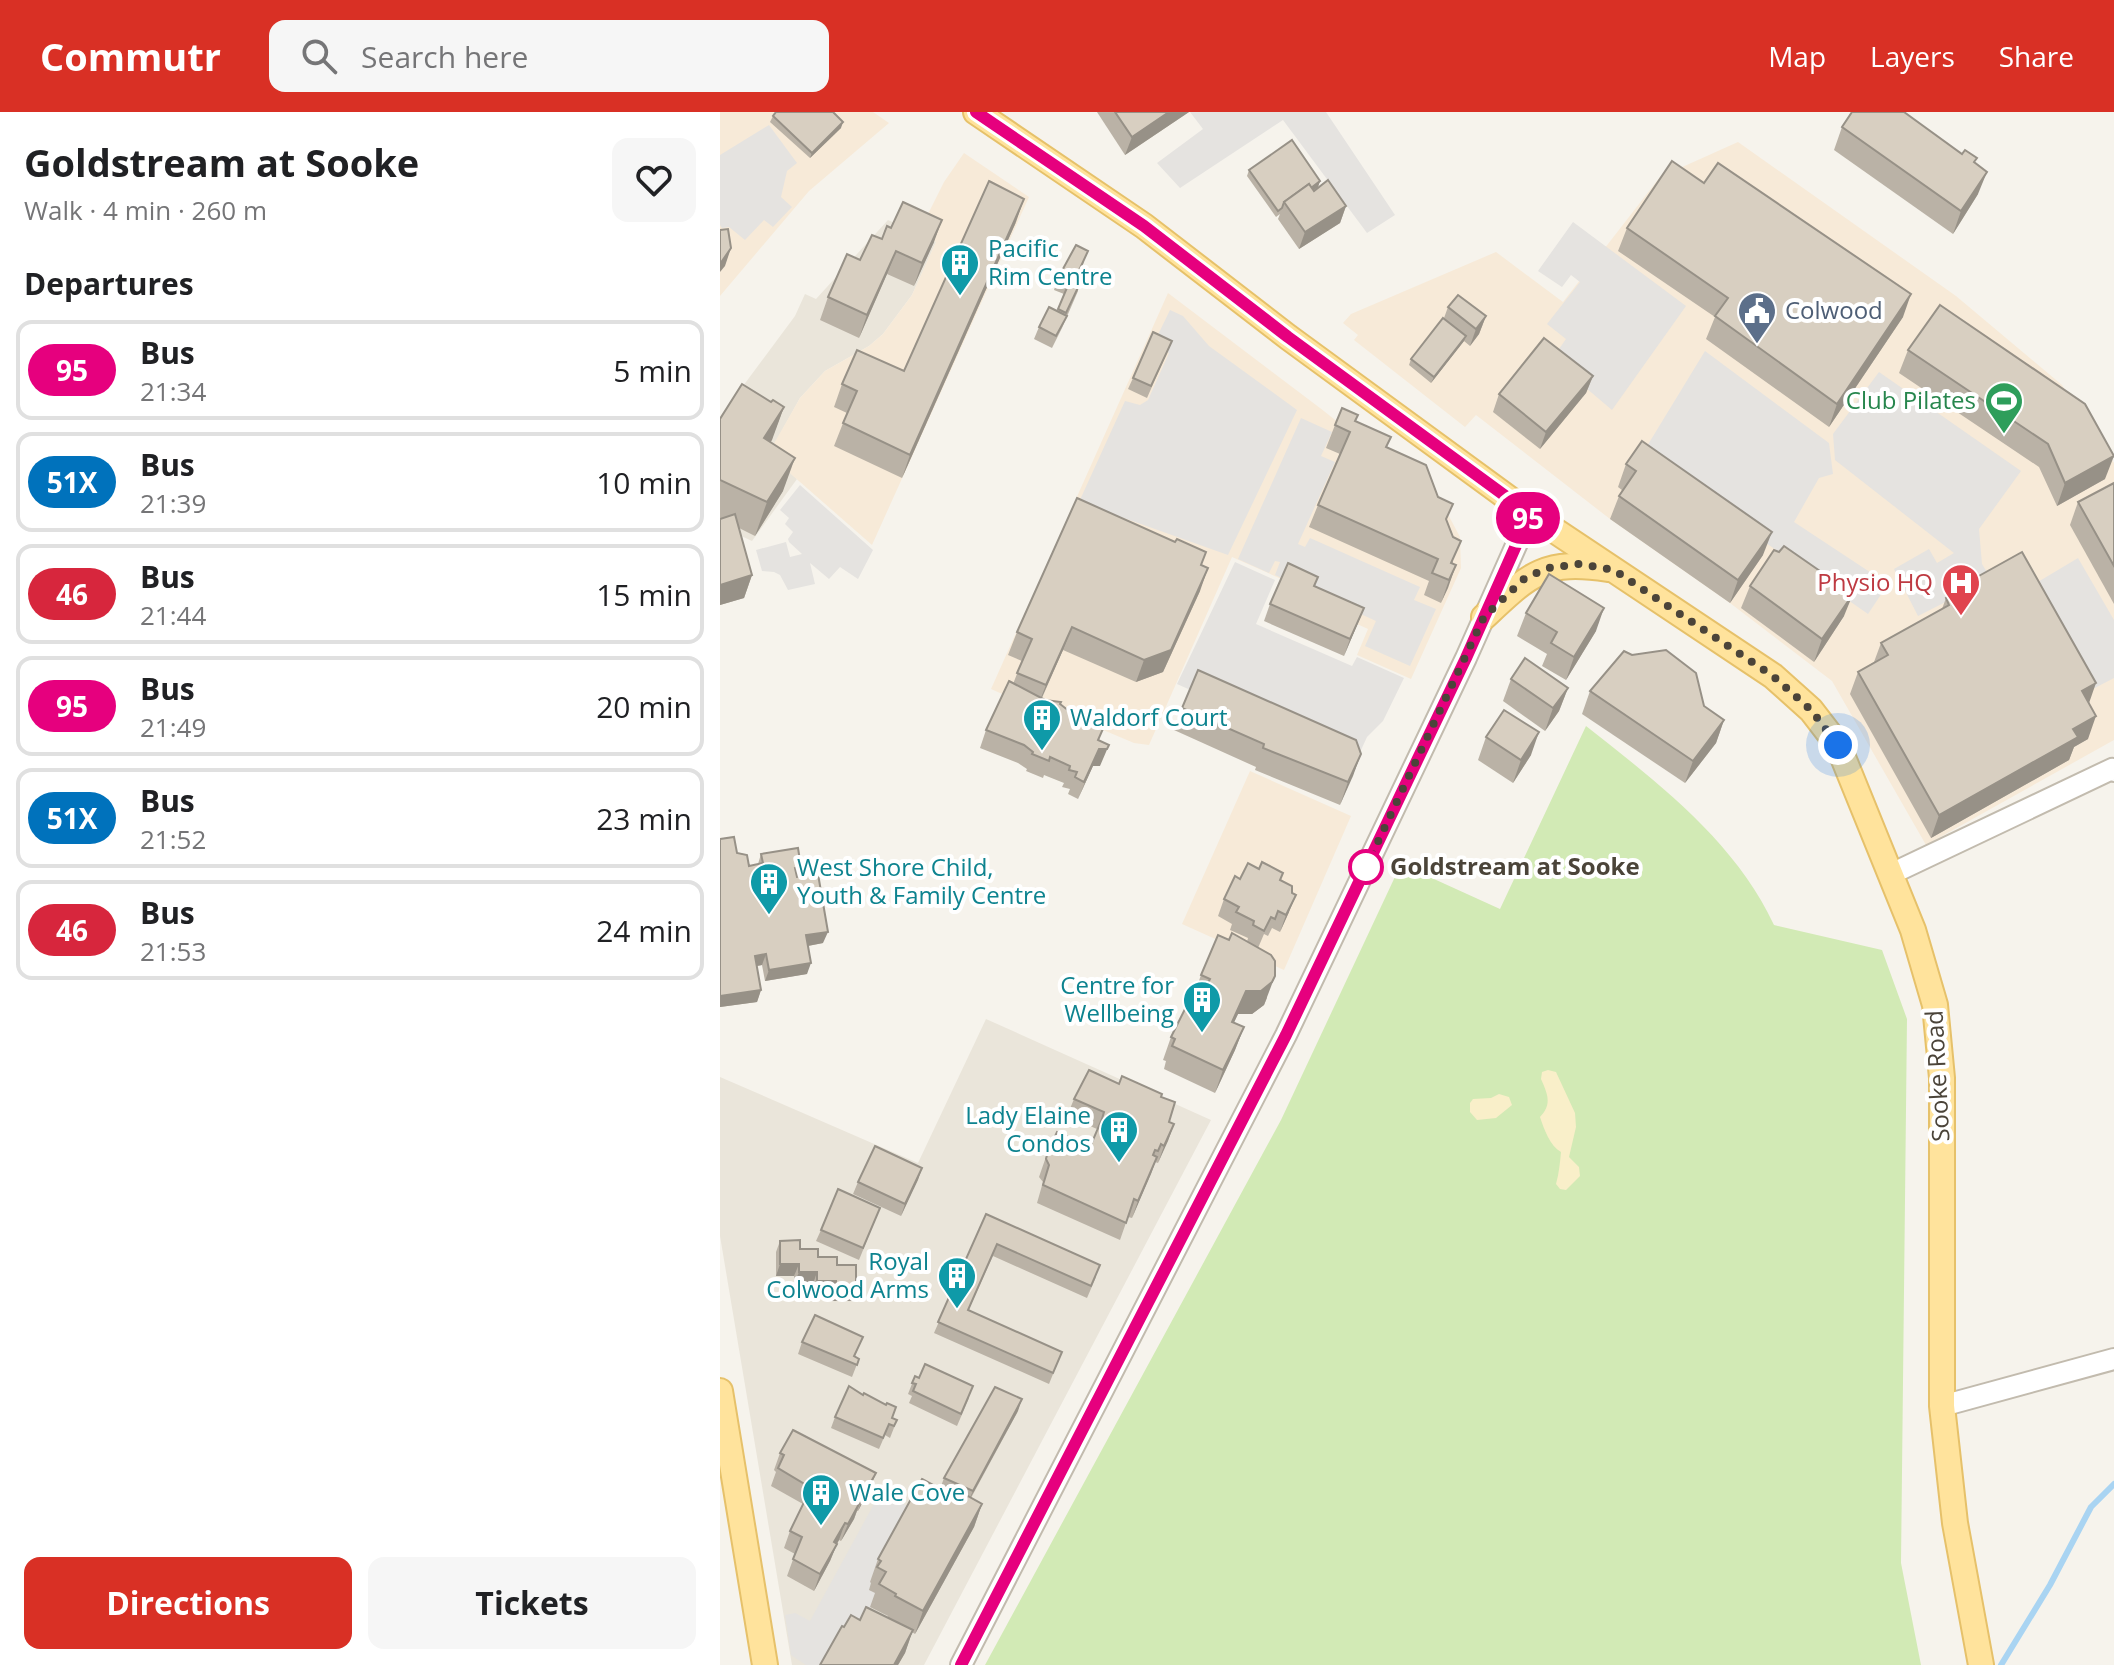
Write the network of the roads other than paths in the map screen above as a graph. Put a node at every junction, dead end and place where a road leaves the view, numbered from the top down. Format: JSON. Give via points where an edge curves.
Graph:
{"nodes":[{"id":1,"x":976,"y":112,"type":"edge"},
{"id":2,"x":1530,"y":514,"type":"junction"},
{"id":3,"x":1614,"y":570,"type":"junction"},
{"id":4,"x":1484,"y":617,"type":"junction"},
{"id":5,"x":2114,"y":771,"type":"edge"},
{"id":6,"x":1891,"y":874,"type":"junction"},
{"id":7,"x":2114,"y":1359,"type":"edge"},
{"id":8,"x":720,"y":1391,"type":"edge"},
{"id":9,"x":1942,"y":1406,"type":"junction"},
{"id":10,"x":765,"y":1665,"type":"edge"},
{"id":11,"x":961,"y":1665,"type":"edge"},
{"id":12,"x":1981,"y":1665,"type":"edge"}],
"edges":[{"from":1,"to":2,"type":"main road","name":"Sooke Road","via":[[1144,226]]},
{"from":2,"to":3,"type":"main road","name":"Sooke Road"},
{"from":2,"to":4,"type":"street"},
{"from":3,"to":4,"type":"main road","via":[[1579,564],[1548,568],[1525,578]]},
{"from":3,"to":6,"type":"main road","name":"Sooke Road","via":[[1773,676],[1811,710],[1838,745]]},
{"from":4,"to":11,"type":"street","via":[[1265,1078]]},
{"from":5,"to":6,"type":"street"},
{"from":6,"to":9,"type":"main road","name":"Sooke Road","via":[[1926,970],[1941,1044]]},
{"from":7,"to":9,"type":"street"},
{"from":8,"to":10,"type":"main road"},
{"from":9,"to":12,"type":"main road","name":"Sooke Road","via":[[1955,1523]]}]}
